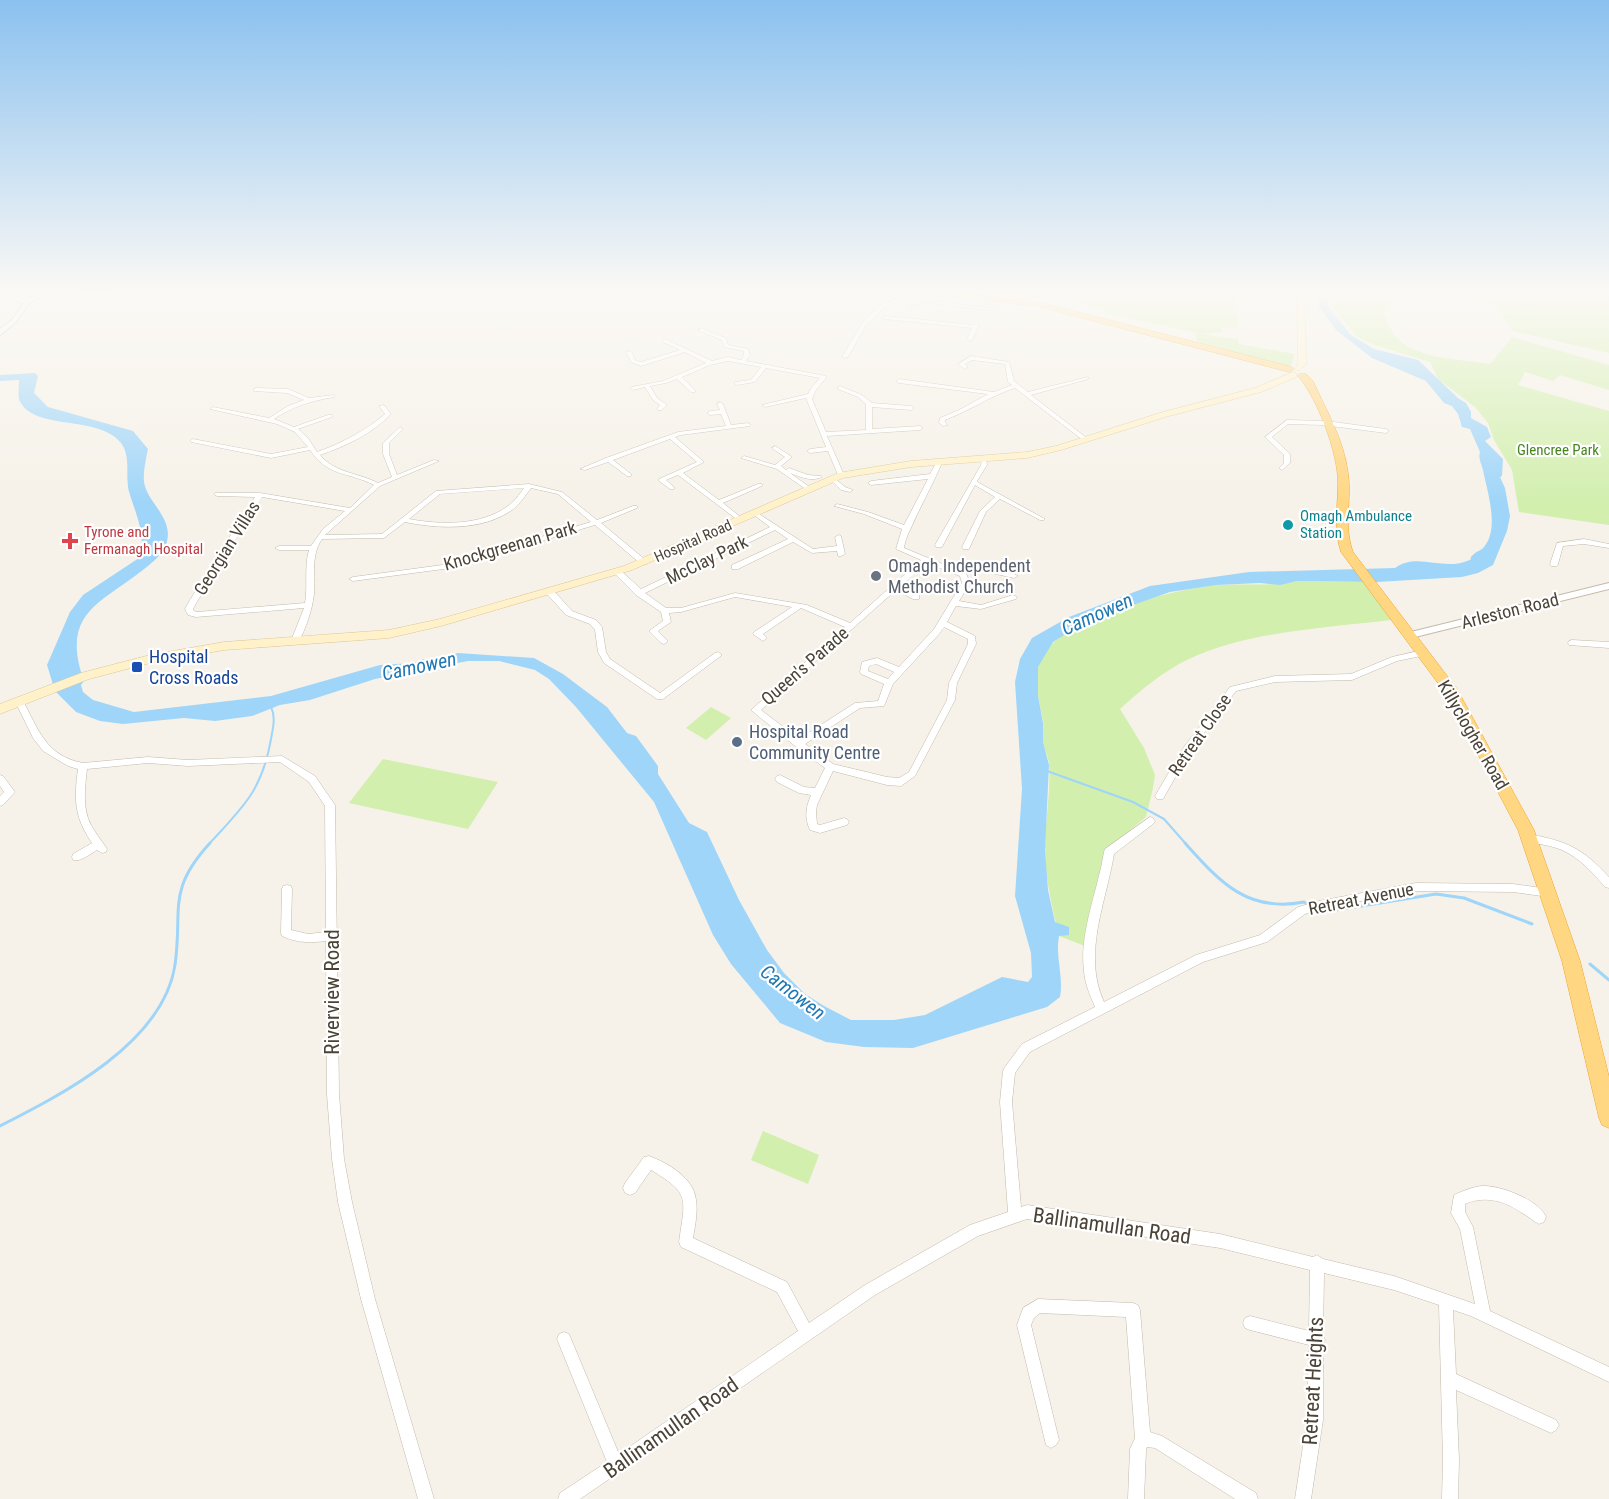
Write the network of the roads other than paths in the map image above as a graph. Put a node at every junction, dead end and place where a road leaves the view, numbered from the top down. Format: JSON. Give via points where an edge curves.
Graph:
{"nodes":[{"id":1,"x":709,"y":364,"type":"edge"},
{"id":2,"x":755,"y":364,"type":"edge"},
{"id":3,"x":961,"y":364,"type":"edge"},
{"id":4,"x":1006,"y":364,"type":"edge"},
{"id":5,"x":1267,"y":364,"type":"edge"},
{"id":6,"x":1302,"y":364,"type":"edge"},
{"id":7,"x":764,"y":366,"type":"junction"},
{"id":8,"x":965,"y":367,"type":"dead end"},
{"id":9,"x":1296,"y":372,"type":"junction"},
{"id":10,"x":679,"y":377,"type":"junction"},
{"id":11,"x":1086,"y":378,"type":"dead end"},
{"id":12,"x":899,"y":381,"type":"dead end"},
{"id":13,"x":737,"y":383,"type":"dead end"},
{"id":14,"x":646,"y":385,"type":"junction"},
{"id":15,"x":1015,"y":386,"type":"junction"},
{"id":16,"x":633,"y":388,"type":"dead end"},
{"id":17,"x":840,"y":388,"type":"dead end"},
{"id":18,"x":256,"y":390,"type":"dead end"},
{"id":19,"x":693,"y":391,"type":"dead end"},
{"id":20,"x":992,"y":393,"type":"junction"},
{"id":21,"x":1027,"y":394,"type":"junction"},
{"id":22,"x":332,"y":396,"type":"dead end"},
{"id":23,"x":809,"y":396,"type":"junction"},
{"id":24,"x":307,"y":399,"type":"junction"},
{"id":25,"x":720,"y":404,"type":"dead end"},
{"id":26,"x":765,"y":405,"type":"dead end"},
{"id":27,"x":869,"y":405,"type":"junction"},
{"id":28,"x":382,"y":406,"type":"dead end"},
{"id":29,"x":911,"y":408,"type":"dead end"},
{"id":30,"x":213,"y":409,"type":"dead end"},
{"id":31,"x":660,"y":409,"type":"dead end"},
{"id":32,"x":723,"y":412,"type":"junction"},
{"id":33,"x":710,"y":413,"type":"dead end"},
{"id":34,"x":330,"y":416,"type":"dead end"},
{"id":35,"x":1043,"y":416,"type":"dead end"},
{"id":36,"x":1052,"y":416,"type":"junction"},
{"id":37,"x":268,"y":421,"type":"junction"},
{"id":38,"x":1326,"y":424,"type":"junction"},
{"id":39,"x":748,"y":425,"type":"dead end"},
{"id":40,"x":945,"y":425,"type":"dead end"},
{"id":41,"x":729,"y":427,"type":"junction"},
{"id":42,"x":920,"y":428,"type":"dead end"},
{"id":43,"x":293,"y":429,"type":"junction"},
{"id":44,"x":400,"y":429,"type":"dead end"},
{"id":45,"x":869,"y":430,"type":"junction"},
{"id":46,"x":1386,"y":431,"type":"dead end"},
{"id":47,"x":824,"y":434,"type":"junction"},
{"id":48,"x":670,"y":436,"type":"junction"},
{"id":49,"x":1086,"y":440,"type":"junction"},
{"id":50,"x":193,"y":441,"type":"dead end"},
{"id":51,"x":349,"y":441,"type":"junction"},
{"id":52,"x":357,"y":445,"type":"dead end"},
{"id":53,"x":310,"y":448,"type":"junction"},
{"id":54,"x":775,"y":448,"type":"dead end"},
{"id":55,"x":830,"y":449,"type":"junction"},
{"id":56,"x":811,"y":450,"type":"dead end"},
{"id":57,"x":315,"y":455,"type":"junction"},
{"id":58,"x":744,"y":458,"type":"dead end"},
{"id":59,"x":608,"y":459,"type":"junction"},
{"id":60,"x":984,"y":459,"type":"junction"},
{"id":61,"x":436,"y":461,"type":"dead end"},
{"id":62,"x":936,"y":462,"type":"junction"},
{"id":63,"x":777,"y":467,"type":"junction"},
{"id":64,"x":1282,"y":468,"type":"dead end"},
{"id":65,"x":583,"y":469,"type":"dead end"},
{"id":66,"x":789,"y":470,"type":"dead end"},
{"id":67,"x":679,"y":473,"type":"junction"},
{"id":68,"x":629,"y":475,"type":"dead end"},
{"id":69,"x":800,"y":475,"type":"junction"},
{"id":70,"x":934,"y":476,"type":"junction"},
{"id":71,"x":395,"y":477,"type":"junction"},
{"id":72,"x":819,"y":477,"type":"dead end"},
{"id":73,"x":837,"y":477,"type":"junction"},
{"id":74,"x":794,"y":480,"type":"junction"},
{"id":75,"x":974,"y":481,"type":"junction"},
{"id":76,"x":871,"y":483,"type":"dead end"},
{"id":77,"x":760,"y":484,"type":"dead end"},
{"id":78,"x":378,"y":485,"type":"junction"},
{"id":79,"x":530,"y":486,"type":"junction"},
{"id":80,"x":672,"y":488,"type":"dead end"},
{"id":81,"x":809,"y":489,"type":"junction"},
{"id":82,"x":850,"y":490,"type":"dead end"},
{"id":83,"x":217,"y":494,"type":"dead end"},
{"id":84,"x":260,"y":495,"type":"junction"},
{"id":85,"x":1000,"y":496,"type":"junction"},
{"id":86,"x":718,"y":503,"type":"junction"},
{"id":87,"x":837,"y":506,"type":"dead end"},
{"id":88,"x":635,"y":507,"type":"dead end"},
{"id":89,"x":351,"y":510,"type":"junction"},
{"id":90,"x":756,"y":514,"type":"junction"},
{"id":91,"x":1042,"y":519,"type":"dead end"},
{"id":92,"x":406,"y":520,"type":"junction"},
{"id":93,"x":741,"y":520,"type":"junction"},
{"id":94,"x":595,"y":522,"type":"junction"},
{"id":95,"x":775,"y":527,"type":"junction"},
{"id":96,"x":907,"y":529,"type":"junction"},
{"id":97,"x":320,"y":537,"type":"junction"},
{"id":98,"x":839,"y":537,"type":"dead end"},
{"id":99,"x":793,"y":539,"type":"junction"},
{"id":100,"x":939,"y":545,"type":"dead end"},
{"id":101,"x":966,"y":546,"type":"dead end"},
{"id":102,"x":1609,"y":546,"type":"edge"},
{"id":103,"x":279,"y":548,"type":"dead end"},
{"id":104,"x":313,"y":548,"type":"junction"},
{"id":105,"x":904,"y":552,"type":"junction"},
{"id":106,"x":926,"y":560,"type":"junction"},
{"id":107,"x":914,"y":561,"type":"dead end"},
{"id":108,"x":644,"y":562,"type":"junction"},
{"id":109,"x":1554,"y":564,"type":"dead end"},
{"id":110,"x":735,"y":567,"type":"dead end"},
{"id":111,"x":950,"y":570,"type":"junction"},
{"id":112,"x":617,"y":572,"type":"junction"},
{"id":113,"x":1010,"y":573,"type":"dead end"},
{"id":114,"x":353,"y":579,"type":"dead end"},
{"id":115,"x":1609,"y":586,"type":"edge"},
{"id":116,"x":895,"y":587,"type":"junction"},
{"id":117,"x":550,"y":592,"type":"junction"},
{"id":118,"x":639,"y":592,"type":"junction"},
{"id":119,"x":916,"y":597,"type":"dead end"},
{"id":120,"x":1013,"y":597,"type":"dead end"},
{"id":121,"x":955,"y":603,"type":"junction"},
{"id":122,"x":309,"y":605,"type":"junction"},
{"id":123,"x":799,"y":606,"type":"junction"},
{"id":124,"x":665,"y":611,"type":"junction"},
{"id":125,"x":943,"y":623,"type":"junction"},
{"id":126,"x":850,"y":626,"type":"junction"},
{"id":127,"x":1411,"y":635,"type":"junction"},
{"id":128,"x":763,"y":638,"type":"dead end"},
{"id":129,"x":295,"y":641,"type":"junction"},
{"id":130,"x":664,"y":641,"type":"dead end"},
{"id":131,"x":1572,"y":643,"type":"dead end"},
{"id":132,"x":1609,"y":645,"type":"edge"},
{"id":133,"x":1423,"y":653,"type":"junction"},
{"id":134,"x":718,"y":655,"type":"dead end"},
{"id":135,"x":900,"y":671,"type":"junction"},
{"id":136,"x":889,"y":683,"type":"junction"},
{"id":137,"x":19,"y":701,"type":"junction"},
{"id":138,"x":0,"y":710,"type":"edge"},
{"id":139,"x":798,"y":744,"type":"junction"},
{"id":140,"x":83,"y":766,"type":"junction"},
{"id":141,"x":830,"y":767,"type":"junction"},
{"id":142,"x":0,"y":779,"type":"edge"},
{"id":143,"x":780,"y":779,"type":"dead end"},
{"id":144,"x":819,"y":792,"type":"junction"},
{"id":145,"x":1160,"y":796,"type":"dead end"},
{"id":146,"x":0,"y":802,"type":"edge"},
{"id":147,"x":1150,"y":821,"type":"dead end"},
{"id":148,"x":844,"y":822,"type":"dead end"},
{"id":149,"x":1528,"y":838,"type":"junction"},
{"id":150,"x":77,"y":857,"type":"dead end"},
{"id":151,"x":1609,"y":884,"type":"edge"},
{"id":152,"x":287,"y":889,"type":"dead end"},
{"id":153,"x":1550,"y":892,"type":"junction"},
{"id":154,"x":332,"y":936,"type":"junction"},
{"id":155,"x":1099,"y":1004,"type":"junction"},
{"id":156,"x":1609,"y":1118,"type":"edge"},
{"id":157,"x":630,"y":1188,"type":"dead end"},
{"id":158,"x":1015,"y":1216,"type":"junction"},
{"id":159,"x":1539,"y":1217,"type":"dead end"},
{"id":160,"x":1317,"y":1262,"type":"junction"},
{"id":161,"x":1446,"y":1301,"type":"junction"},
{"id":162,"x":1484,"y":1315,"type":"junction"},
{"id":163,"x":1251,"y":1323,"type":"dead end"},
{"id":164,"x":807,"y":1334,"type":"junction"},
{"id":165,"x":564,"y":1339,"type":"dead end"},
{"id":166,"x":1318,"y":1341,"type":"junction"},
{"id":167,"x":1609,"y":1374,"type":"edge"},
{"id":168,"x":1449,"y":1379,"type":"junction"},
{"id":169,"x":1551,"y":1425,"type":"dead end"},
{"id":170,"x":1143,"y":1439,"type":"junction"},
{"id":171,"x":1051,"y":1440,"type":"dead end"},
{"id":172,"x":616,"y":1466,"type":"junction"},
{"id":173,"x":426,"y":1499,"type":"edge"},
{"id":174,"x":566,"y":1499,"type":"edge"},
{"id":175,"x":1137,"y":1499,"type":"edge"},
{"id":176,"x":1250,"y":1499,"type":"edge"},
{"id":177,"x":1303,"y":1499,"type":"edge"},
{"id":178,"x":1450,"y":1499,"type":"edge"}],
"edges":[{"from":1,"to":10,"type":"street"},
{"from":2,"to":7,"type":"street"},
{"from":3,"to":8,"type":"street"},
{"from":4,"to":15,"type":"street"},
{"from":5,"to":9,"type":"highway"},
{"from":6,"to":9,"type":"main road"},
{"from":7,"to":13,"type":"street","via":[[753,381]]},
{"from":7,"to":23,"type":"street","via":[[824,377]]},
{"from":9,"to":38,"type":"highway","name":"Killyclogher Road","via":[[1308,381]]},
{"from":9,"to":49,"type":"main road","name":"Hospital Road","via":[[1258,390]]},
{"from":10,"to":14,"type":"street"},
{"from":10,"to":19,"type":"street"},
{"from":11,"to":21,"type":"street"},
{"from":12,"to":20,"type":"street"},
{"from":14,"to":16,"type":"street"},
{"from":14,"to":31,"type":"street","via":[[664,405]]},
{"from":15,"to":20,"type":"street"},
{"from":15,"to":21,"type":"street"},
{"from":17,"to":27,"type":"street","via":[[860,396]]},
{"from":18,"to":24,"type":"street","via":[[288,391]]},
{"from":20,"to":40,"type":"street","via":[[962,413],[942,419]]},
{"from":21,"to":36,"type":"street"},
{"from":22,"to":24,"type":"street"},
{"from":23,"to":26,"type":"street"},
{"from":23,"to":47,"type":"street"},
{"from":24,"to":37,"type":"street"},
{"from":25,"to":32,"type":"street"},
{"from":27,"to":29,"type":"street"},
{"from":27,"to":45,"type":"street"},
{"from":28,"to":51,"type":"street","via":[[386,416]]},
{"from":30,"to":37,"type":"street"},
{"from":32,"to":33,"type":"street"},
{"from":32,"to":41,"type":"street"},
{"from":34,"to":43,"type":"street"},
{"from":35,"to":36,"type":"street"},
{"from":36,"to":49,"type":"street"},
{"from":37,"to":43,"type":"street"},
{"from":38,"to":46,"type":"street"},
{"from":38,"to":64,"type":"street","via":[[1287,422],[1268,437],[1287,454],[1287,463]]},
{"from":38,"to":127,"type":"highway","name":"Killyclogher Road","via":[[1344,484],[1339,532],[1358,569]]},
{"from":39,"to":41,"type":"street"},
{"from":41,"to":48,"type":"street"},
{"from":42,"to":45,"type":"street"},
{"from":43,"to":53,"type":"street","via":[[300,432]]},
{"from":44,"to":71,"type":"street","via":[[386,443]]},
{"from":45,"to":47,"type":"street"},
{"from":47,"to":55,"type":"street"},
{"from":48,"to":59,"type":"street"},
{"from":48,"to":67,"type":"street","via":[[701,462]]},
{"from":49,"to":60,"type":"main road","name":"Hospital Road"},
{"from":50,"to":53,"type":"street","via":[[271,456]]},
{"from":51,"to":52,"type":"street"},
{"from":51,"to":57,"type":"street"},
{"from":53,"to":57,"type":"street"},
{"from":54,"to":63,"type":"street","via":[[789,457]]},
{"from":55,"to":56,"type":"street"},
{"from":55,"to":73,"type":"street"},
{"from":57,"to":78,"type":"street","via":[[330,468]]},
{"from":58,"to":63,"type":"street"},
{"from":59,"to":65,"type":"street"},
{"from":59,"to":68,"type":"street"},
{"from":60,"to":62,"type":"main road","name":"Hospital Road"},
{"from":60,"to":75,"type":"street"},
{"from":61,"to":71,"type":"street"},
{"from":62,"to":70,"type":"street"},
{"from":62,"to":73,"type":"main road","name":"Hospital Road"},
{"from":63,"to":74,"type":"street"},
{"from":66,"to":69,"type":"street"},
{"from":67,"to":80,"type":"street","via":[[661,480]]},
{"from":67,"to":86,"type":"street"},
{"from":69,"to":72,"type":"street"},
{"from":69,"to":74,"type":"street"},
{"from":70,"to":76,"type":"street"},
{"from":70,"to":96,"type":"street"},
{"from":71,"to":78,"type":"street"},
{"from":73,"to":81,"type":"main road","name":"Hospital Road"},
{"from":73,"to":82,"type":"street","via":[[843,489]]},
{"from":74,"to":81,"type":"street"},
{"from":75,"to":85,"type":"street"},
{"from":75,"to":100,"type":"street"},
{"from":77,"to":86,"type":"street"},
{"from":78,"to":89,"type":"street"},
{"from":79,"to":92,"type":"street","via":[[438,492]]},
{"from":79,"to":92,"type":"street","via":[[507,510],[469,522],[426,525]]},
{"from":79,"to":94,"type":"street","via":[[560,493]]},
{"from":81,"to":90,"type":"main road","name":"Hospital Road"},
{"from":83,"to":84,"type":"street"},
{"from":84,"to":89,"type":"street","name":"Georgian Villas"},
{"from":84,"to":122,"type":"street","name":"Georgian Villas","via":[[194,600],[190,613]]},
{"from":85,"to":91,"type":"street"},
{"from":85,"to":101,"type":"street","via":[[983,511]]},
{"from":86,"to":93,"type":"street"},
{"from":87,"to":96,"type":"street"},
{"from":88,"to":94,"type":"street","name":"Knockgreenan Park"},
{"from":89,"to":97,"type":"street"},
{"from":90,"to":93,"type":"main road","name":"Hospital Road"},
{"from":90,"to":95,"type":"street","name":"McClay Park"},
{"from":92,"to":97,"type":"street","via":[[384,536]]},
{"from":93,"to":108,"type":"main road","name":"Hospital Road"},
{"from":94,"to":108,"type":"street","name":"Knockgreenan Park"},
{"from":94,"to":114,"type":"street","name":"Knockgreenan Park","via":[[451,566]]},
{"from":95,"to":99,"type":"street","name":"McClay Park"},
{"from":95,"to":118,"type":"street","name":"McClay Park"},
{"from":96,"to":105,"type":"street","via":[[900,544]]},
{"from":97,"to":104,"type":"street"},
{"from":98,"to":99,"type":"street","name":"McClay Park","via":[[841,551],[812,551]]},
{"from":99,"to":110,"type":"street","name":"McClay Park"},
{"from":102,"to":109,"type":"street","via":[[1598,542],[1560,545]]},
{"from":103,"to":104,"type":"street"},
{"from":104,"to":122,"type":"street","via":[[309,558]]},
{"from":105,"to":106,"type":"street"},
{"from":105,"to":107,"type":"street","via":[[900,556]]},
{"from":106,"to":111,"type":"street"},
{"from":106,"to":116,"type":"street","name":"Queen's Parade"},
{"from":108,"to":112,"type":"main road","name":"Hospital Road"},
{"from":111,"to":113,"type":"street","via":[[959,564]]},
{"from":111,"to":121,"type":"street","via":[[966,579]]},
{"from":112,"to":117,"type":"main road","name":"Hospital Road"},
{"from":112,"to":118,"type":"street","name":"McClay Park"},
{"from":115,"to":127,"type":"street","name":"Arleston Road"},
{"from":116,"to":119,"type":"street"},
{"from":116,"to":126,"type":"street","name":"Queen's Parade"},
{"from":117,"to":129,"type":"main road","name":"Hospital Road","via":[[389,634]]},
{"from":117,"to":134,"type":"street","via":[[569,613],[599,628],[607,661],[660,697]]},
{"from":118,"to":124,"type":"street","name":"McClay Park"},
{"from":120,"to":121,"type":"street","via":[[981,607]]},
{"from":121,"to":125,"type":"street"},
{"from":122,"to":129,"type":"street"},
{"from":123,"to":124,"type":"street","name":"McClay Park","via":[[735,595]]},
{"from":123,"to":126,"type":"street","name":"McClay Park"},
{"from":123,"to":128,"type":"street","via":[[757,634]]},
{"from":124,"to":130,"type":"street","via":[[667,622],[653,630]]},
{"from":125,"to":135,"type":"street"},
{"from":125,"to":141,"type":"street","via":[[965,632],[972,638],[972,644],[953,682],[951,700],[912,774],[900,782],[887,781]]},
{"from":126,"to":139,"type":"street","name":"Queen's Parade","via":[[755,710]]},
{"from":127,"to":133,"type":"highway","name":"Killyclogher Road"},
{"from":129,"to":137,"type":"main road","name":"Hospital Road","via":[[224,646],[150,659],[85,676]]},
{"from":131,"to":132,"type":"street"},
{"from":133,"to":145,"type":"street","name":"Retreat Close","via":[[1395,659],[1352,677],[1275,679],[1233,689],[1187,749]]},
{"from":133,"to":149,"type":"highway","name":"Killyclogher Road","via":[[1463,710]]},
{"from":135,"to":136,"type":"street"},
{"from":135,"to":136,"type":"street","via":[[877,661],[865,664],[864,672]]},
{"from":136,"to":139,"type":"street","via":[[881,704],[858,705]]},
{"from":137,"to":138,"type":"main road","name":"Hospital Road"},
{"from":137,"to":140,"type":"street","name":"Riverview Road","via":[[46,749],[71,764]]},
{"from":139,"to":141,"type":"street","name":"Queen's Parade"},
{"from":140,"to":150,"type":"street","via":[[79,809],[89,833],[100,846]]},
{"from":140,"to":154,"type":"street","name":"Riverview Road","via":[[148,760],[188,763],[282,759],[295,766],[312,779],[330,805]]},
{"from":141,"to":144,"type":"street"},
{"from":142,"to":146,"type":"street","via":[[9,792]]},
{"from":143,"to":144,"type":"street","via":[[802,790]]},
{"from":144,"to":148,"type":"street","via":[[809,819],[813,827],[820,829]]},
{"from":147,"to":155,"type":"street","via":[[1108,852],[1087,967]]},
{"from":149,"to":151,"type":"street","via":[[1561,843],[1583,854]]},
{"from":149,"to":153,"type":"highway","name":"Killyclogher Road"},
{"from":152,"to":154,"type":"street","via":[[286,933],[310,939]]},
{"from":153,"to":155,"type":"street","name":"Retreat Avenue","via":[[1416,886],[1319,905],[1302,910],[1263,939],[1200,958]]},
{"from":153,"to":156,"type":"highway","name":"Killyclogher Road"},
{"from":154,"to":173,"type":"street","name":"Riverview Road","via":[[334,1123],[345,1202],[368,1299]]},
{"from":155,"to":158,"type":"street","name":"Retreat Avenue","via":[[1026,1048],[1010,1071],[1006,1102]]},
{"from":157,"to":164,"type":"street","via":[[649,1161],[683,1182],[691,1200],[686,1242],[782,1287]]},
{"from":158,"to":160,"type":"street","name":"Ballinamullan Road","via":[[1041,1213],[1133,1226]]},
{"from":158,"to":164,"type":"street","name":"Ballinamullan Road","via":[[975,1230],[870,1290]]},
{"from":159,"to":162,"type":"street","via":[[1500,1193],[1470,1193],[1459,1200],[1458,1213],[1466,1227]]},
{"from":160,"to":161,"type":"street","name":"Ballinamullan Road"},
{"from":160,"to":166,"type":"street","name":"Retreat Heights"},
{"from":161,"to":162,"type":"street","name":"Ballinamullan Road"},
{"from":161,"to":168,"type":"street"},
{"from":162,"to":167,"type":"street","name":"Ballinamullan Road"},
{"from":163,"to":166,"type":"street"},
{"from":164,"to":172,"type":"street","name":"Ballinamullan Road"},
{"from":165,"to":172,"type":"street"},
{"from":166,"to":177,"type":"street","name":"Retreat Heights","via":[[1315,1420]]},
{"from":168,"to":169,"type":"street"},
{"from":168,"to":178,"type":"street"},
{"from":170,"to":171,"type":"street","via":[[1133,1310],[1038,1306],[1028,1313],[1024,1325]]},
{"from":170,"to":175,"type":"street","via":[[1138,1449]]},
{"from":170,"to":176,"type":"street","via":[[1157,1441]]},
{"from":172,"to":174,"type":"street","name":"Ballinamullan Road"}]}
